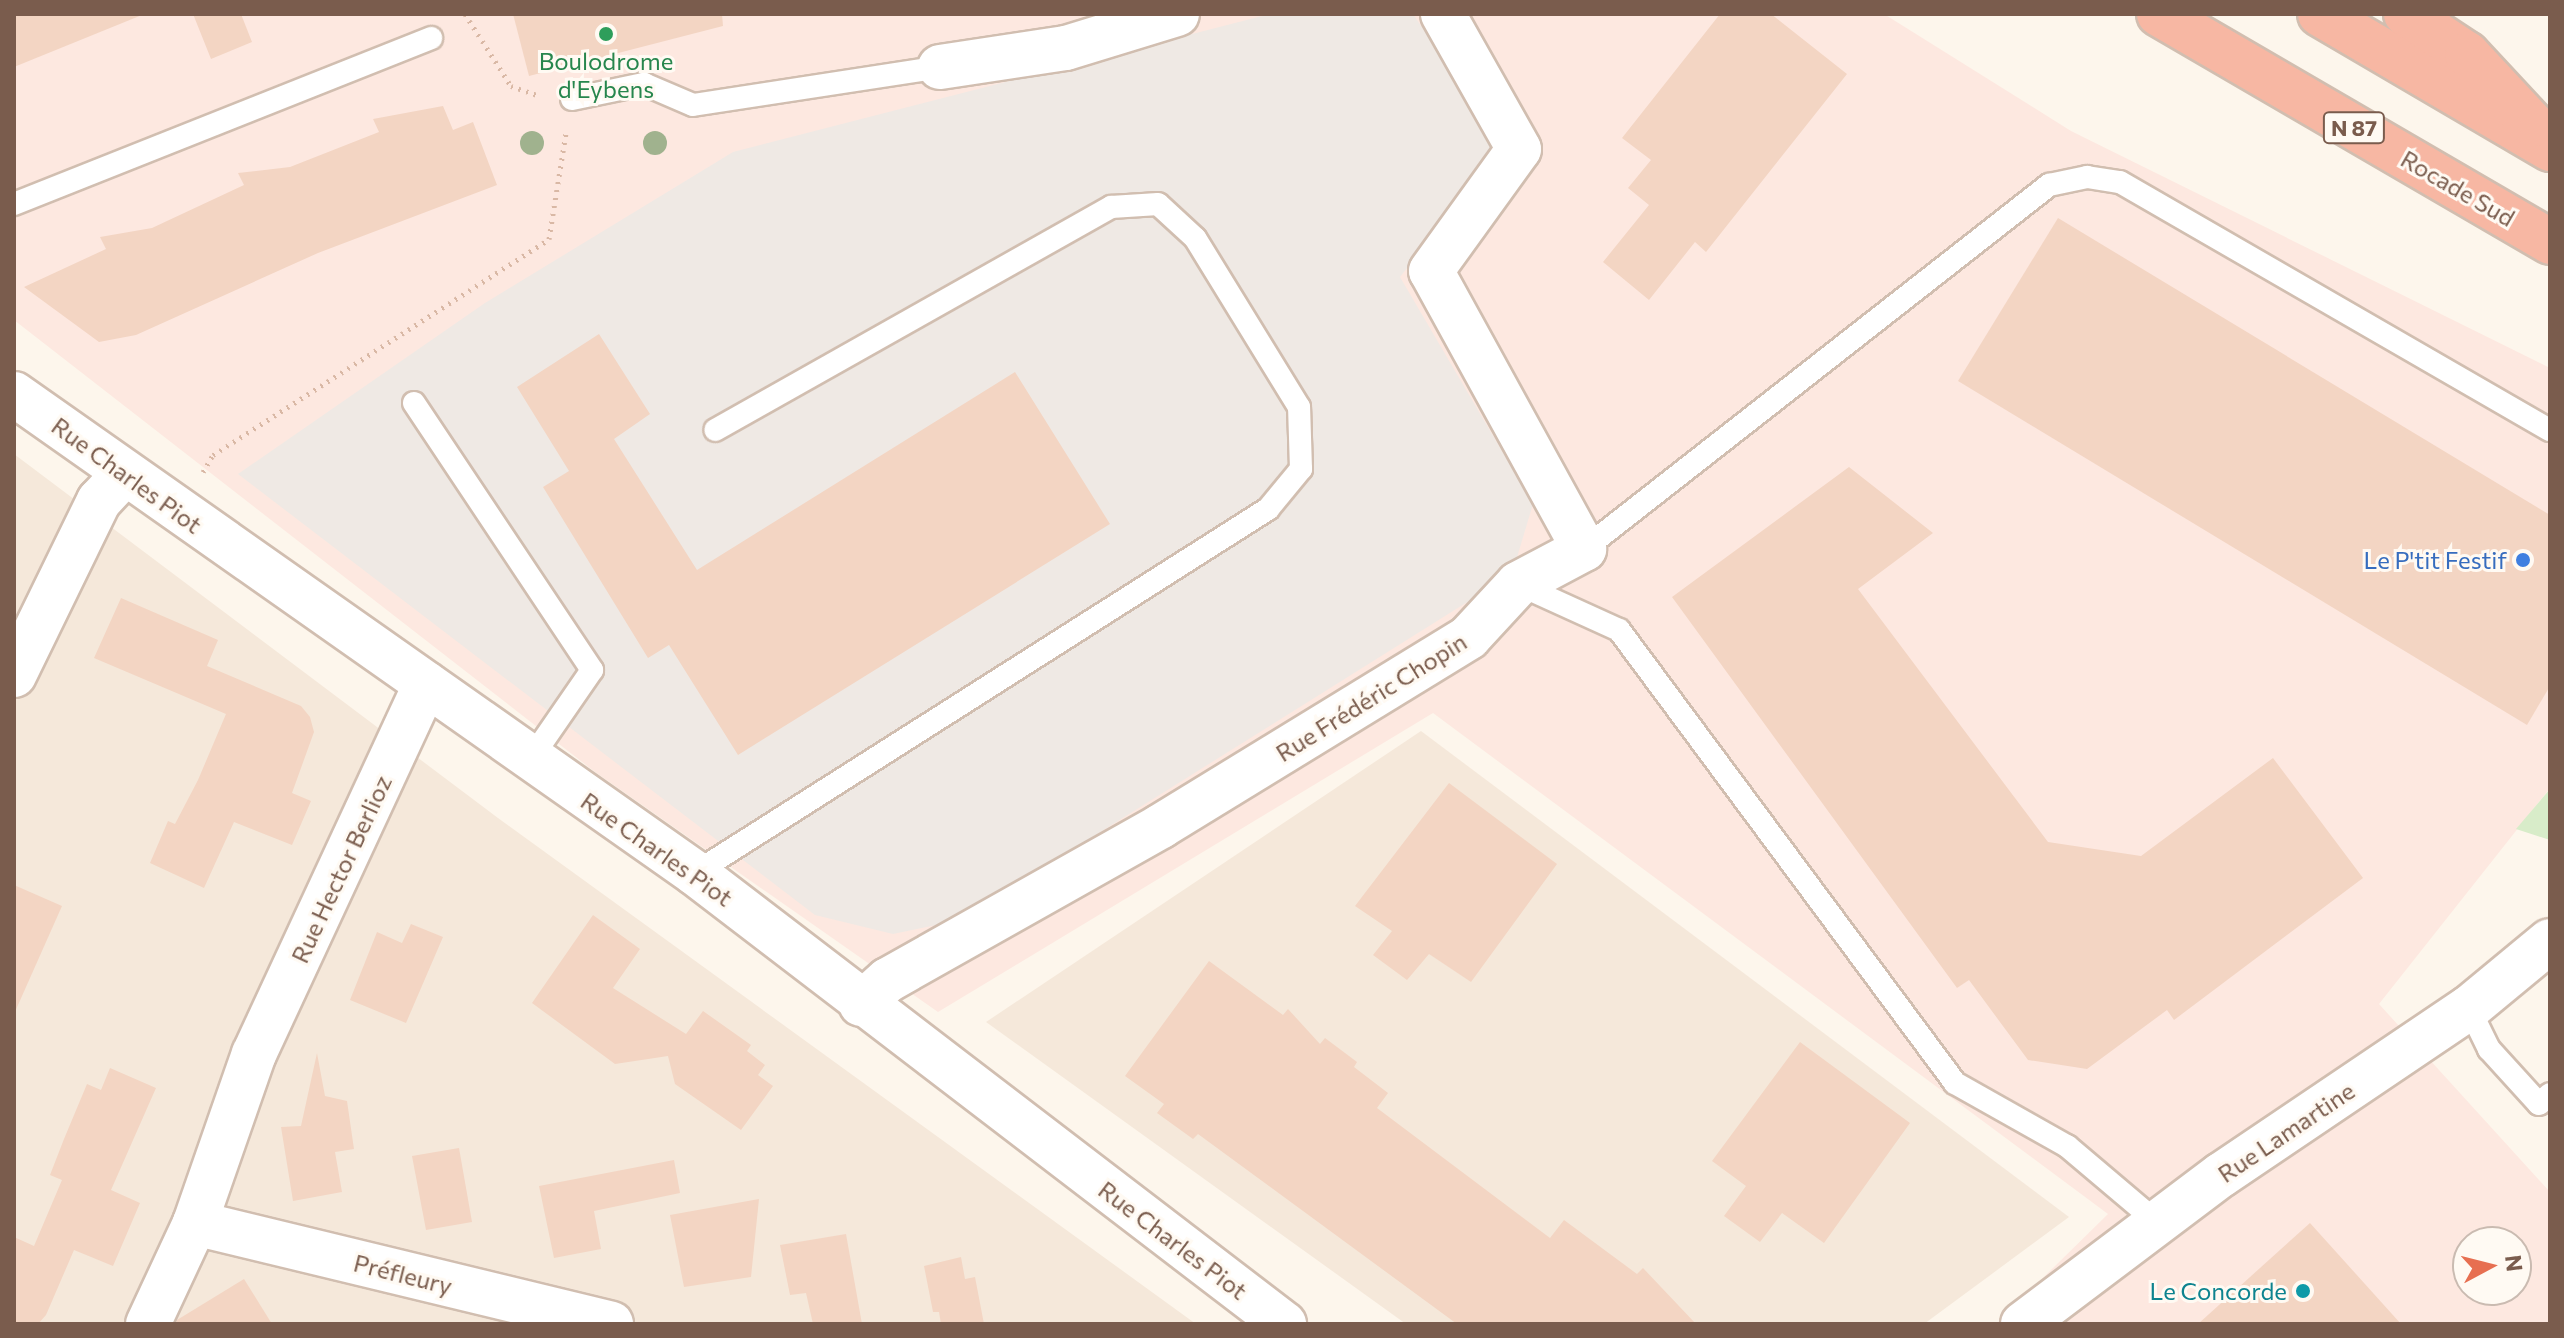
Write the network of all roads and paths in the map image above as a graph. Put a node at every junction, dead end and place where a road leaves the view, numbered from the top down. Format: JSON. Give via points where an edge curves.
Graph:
{"nodes":[{"id":1,"x":465,"y":14,"type":"edge"},
{"id":2,"x":1177,"y":14,"type":"edge"},
{"id":3,"x":1443,"y":14,"type":"edge"},
{"id":4,"x":2159,"y":14,"type":"edge"},
{"id":5,"x":2320,"y":14,"type":"edge"},
{"id":6,"x":2406,"y":14,"type":"edge"},
{"id":7,"x":431,"y":38,"type":"dead end"},
{"id":8,"x":940,"y":67,"type":"joint"},
{"id":9,"x":572,"y":99,"type":"junction"},
{"id":10,"x":2550,"y":146,"type":"edge"},
{"id":11,"x":14,"y":204,"type":"edge"},
{"id":12,"x":2550,"y":242,"type":"edge"},
{"id":13,"x":14,"y":394,"type":"edge"},
{"id":14,"x":414,"y":403,"type":"dead end"},
{"id":15,"x":715,"y":430,"type":"dead end"},
{"id":16,"x":2550,"y":430,"type":"edge"},
{"id":17,"x":125,"y":473,"type":"junction"},
{"id":18,"x":178,"y":513,"type":"junction"},
{"id":19,"x":1584,"y":549,"type":"junction"},
{"id":20,"x":1518,"y":584,"type":"junction"},
{"id":21,"x":14,"y":675,"type":"edge"},
{"id":22,"x":426,"y":684,"type":"junction"},
{"id":23,"x":530,"y":760,"type":"junction"},
{"id":24,"x":695,"y":873,"type":"junction"},
{"id":25,"x":2550,"y":941,"type":"edge"},
{"id":26,"x":861,"y":1004,"type":"junction"},
{"id":27,"x":2469,"y":1008,"type":"junction"},
{"id":28,"x":2550,"y":1094,"type":"edge"},
{"id":29,"x":195,"y":1223,"type":"junction"},
{"id":30,"x":2158,"y":1223,"type":"junction"},
{"id":31,"x":148,"y":1324,"type":"edge"},
{"id":32,"x":611,"y":1324,"type":"edge"},
{"id":33,"x":1284,"y":1324,"type":"edge"},
{"id":34,"x":2023,"y":1324,"type":"edge"}],
"edges":[{"from":1,"to":9,"type":"path","via":[[511,86]]},
{"from":2,"to":8,"type":"street","via":[[1066,48]]},
{"from":3,"to":19,"type":"street","via":[[1519,149],[1431,271]]},
{"from":4,"to":12,"type":"highway","name":"Rocade Sud","number":"N 87"},
{"from":5,"to":10,"type":"highway"},
{"from":6,"to":10,"type":"highway","via":[[2467,54]]},
{"from":7,"to":11,"type":"lane"},
{"from":8,"to":9,"type":"lane","via":[[693,105],[644,84]]},
{"from":9,"to":18,"type":"path","via":[[549,239],[213,455]]},
{"from":13,"to":17,"type":"street","name":"Rue Charles Piot"},
{"from":14,"to":23,"type":"lane","via":[[592,670]]},
{"from":15,"to":24,"type":"lane","via":[[1111,207],[1158,204],[1195,238],[1299,407],[1301,469],[1268,509]]},
{"from":16,"to":19,"type":"lane","via":[[2120,182],[2087,177],[2049,185]]},
{"from":17,"to":18,"type":"street","name":"Rue Charles Piot"},
{"from":17,"to":21,"type":"street","via":[[99,501]]},
{"from":18,"to":22,"type":"street","name":"Rue Charles Piot"},
{"from":19,"to":20,"type":"street","name":"Rue Frédéric Chopin"},
{"from":20,"to":26,"type":"street","name":"Rue Frédéric Chopin","via":[[1469,637],[1161,826],[888,980]]},
{"from":20,"to":30,"type":"lane","via":[[1619,630],[1955,1083],[2067,1146]]},
{"from":22,"to":23,"type":"street","name":"Rue Charles Piot"},
{"from":22,"to":29,"type":"street","name":"Rue Hector Berlioz","via":[[254,1054]]},
{"from":23,"to":24,"type":"street","name":"Rue Charles Piot"},
{"from":24,"to":26,"type":"street","name":"Rue Charles Piot"},
{"from":25,"to":27,"type":"street","name":"Rue Lamartine"},
{"from":26,"to":33,"type":"street","name":"Rue Charles Piot"},
{"from":27,"to":28,"type":"lane","via":[[2489,1049],[2539,1104]]},
{"from":27,"to":30,"type":"street","name":"Rue Lamartine"},
{"from":29,"to":31,"type":"street"},
{"from":29,"to":32,"type":"street","name":"Préfleury"},
{"from":30,"to":34,"type":"street","name":"Rue Lamartine"}]}
